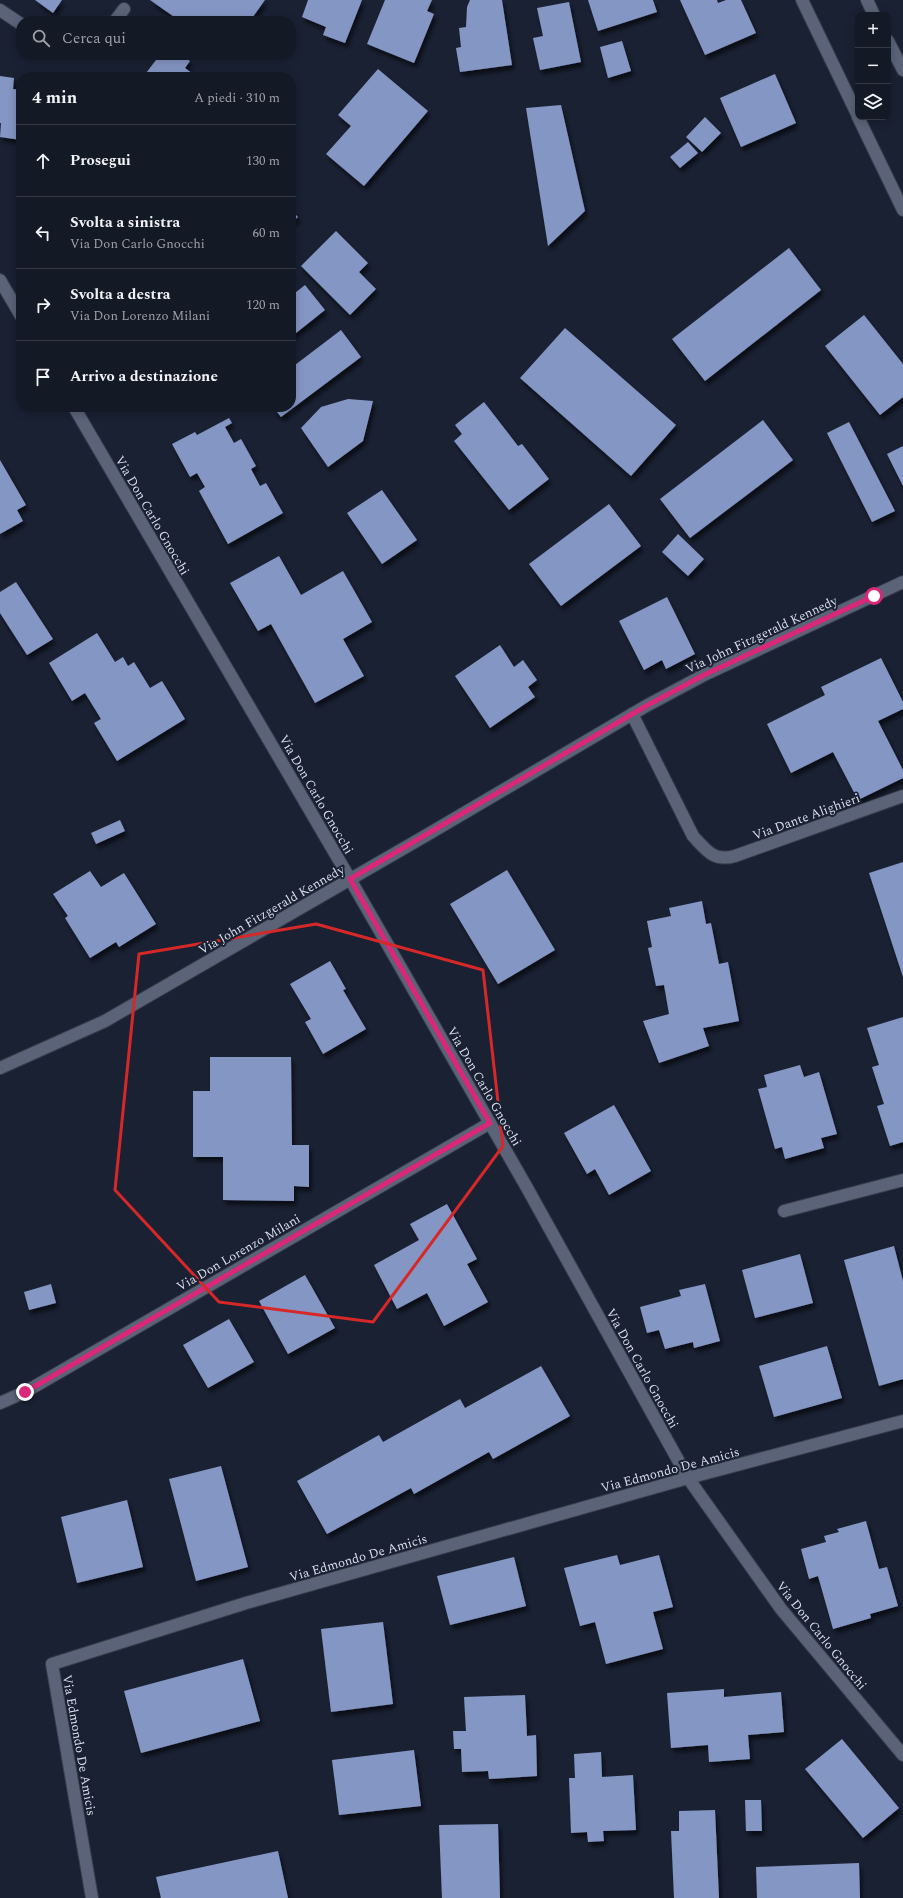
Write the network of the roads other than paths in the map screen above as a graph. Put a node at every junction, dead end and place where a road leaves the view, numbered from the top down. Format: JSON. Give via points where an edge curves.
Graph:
{"nodes":[{"id":1,"x":802,"y":0,"type":"edge"},
{"id":2,"x":867,"y":0,"type":"edge"},
{"id":3,"x":124,"y":9,"type":"dead end"},
{"id":4,"x":0,"y":10,"type":"edge"},
{"id":5,"x":873,"y":12,"type":"edge"},
{"id":6,"x":119,"y":16,"type":"edge"},
{"id":7,"x":16,"y":21,"type":"edge"},
{"id":8,"x":891,"y":47,"type":"edge"},
{"id":9,"x":903,"y":70,"type":"edge"},
{"id":10,"x":855,"y":111,"type":"edge"},
{"id":11,"x":859,"y":120,"type":"edge"},
{"id":12,"x":903,"y":210,"type":"edge"},
{"id":13,"x":0,"y":280,"type":"edge"},
{"id":14,"x":16,"y":307,"type":"edge"},
{"id":15,"x":77,"y":412,"type":"edge"},
{"id":16,"x":903,"y":582,"type":"edge"},
{"id":17,"x":632,"y":714,"type":"junction"},
{"id":18,"x":903,"y":796,"type":"edge"},
{"id":19,"x":350,"y":879,"type":"junction"},
{"id":20,"x":0,"y":1068,"type":"edge"},
{"id":21,"x":490,"y":1123,"type":"junction"},
{"id":22,"x":903,"y":1180,"type":"edge"},
{"id":23,"x":784,"y":1211,"type":"dead end"},
{"id":24,"x":0,"y":1403,"type":"edge"},
{"id":25,"x":903,"y":1421,"type":"edge"},
{"id":26,"x":688,"y":1478,"type":"junction"},
{"id":27,"x":903,"y":1755,"type":"edge"},
{"id":28,"x":92,"y":1898,"type":"edge"}],
"edges":[{"from":1,"to":10,"type":"street"},
{"from":2,"to":5,"type":"street"},
{"from":3,"to":6,"type":"street"},
{"from":4,"to":7,"type":"street"},
{"from":8,"to":9,"type":"street"},
{"from":11,"to":12,"type":"street"},
{"from":13,"to":14,"type":"street"},
{"from":15,"to":19,"type":"street","name":"Via Don Carlo Gnocchi"},
{"from":16,"to":17,"type":"street","name":"Via John Fitzgerald Kennedy","via":[[704,675]]},
{"from":17,"to":18,"type":"street","name":"Via Dante Alighieri","via":[[693,836],[707,852],[717,857],[735,856]]},
{"from":17,"to":19,"type":"street","name":"Via John Fitzgerald Kennedy"},
{"from":19,"to":20,"type":"street","name":"Via John Fitzgerald Kennedy","via":[[105,1021]]},
{"from":19,"to":21,"type":"street","name":"Via Don Carlo Gnocchi"},
{"from":21,"to":24,"type":"street","name":"Via Don Lorenzo Milani","via":[[25,1392]]},
{"from":21,"to":26,"type":"street","name":"Via Don Carlo Gnocchi"},
{"from":22,"to":23,"type":"street"},
{"from":25,"to":26,"type":"street","name":"Via Edmondo De Amicis"},
{"from":26,"to":27,"type":"street","name":"Via Don Carlo Gnocchi","via":[[781,1610]]},
{"from":26,"to":28,"type":"street","name":"Via Edmondo De Amicis","via":[[246,1603],[52,1664]]}]}
